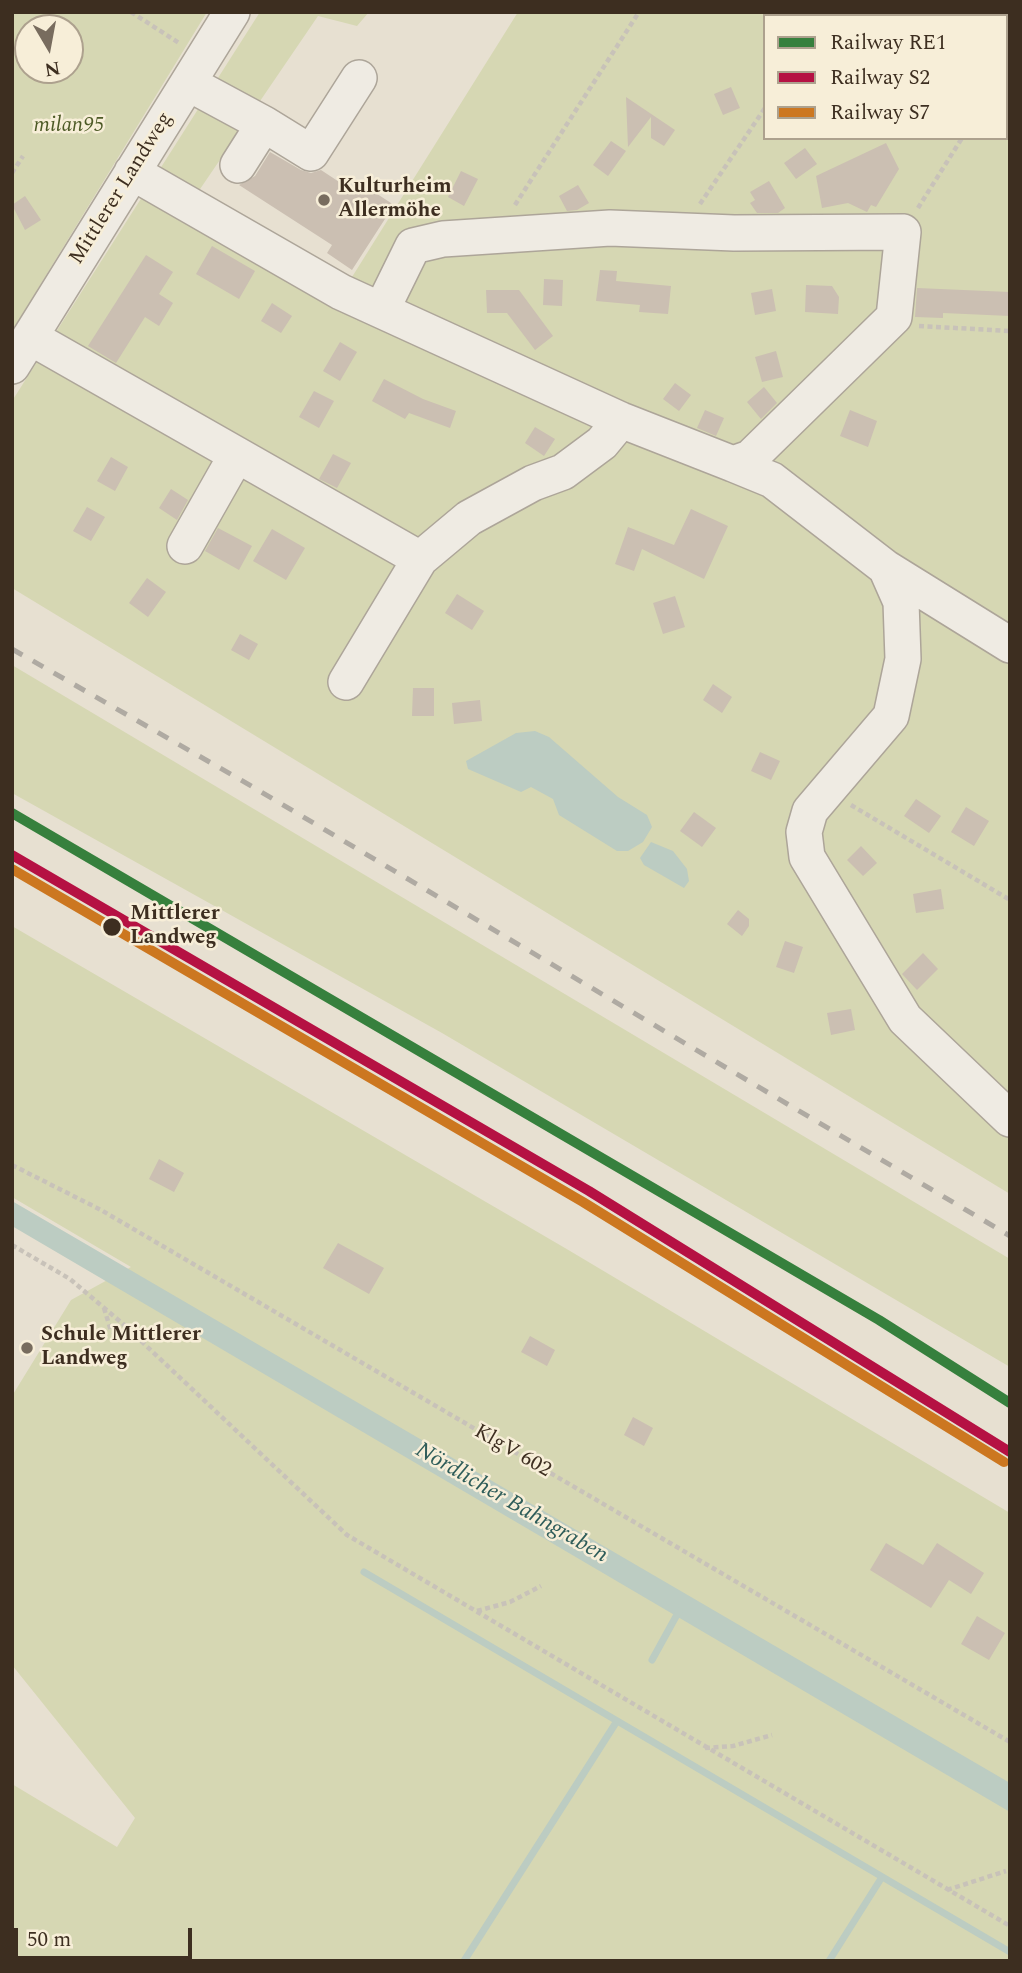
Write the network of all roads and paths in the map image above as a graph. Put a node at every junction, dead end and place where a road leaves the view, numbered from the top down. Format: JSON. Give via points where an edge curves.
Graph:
{"nodes":[{"id":1,"x":131,"y":12,"type":"edge"},
{"id":2,"x":232,"y":12,"type":"edge"},
{"id":3,"x":639,"y":12,"type":"edge"},
{"id":4,"x":195,"y":71,"type":"junction"},
{"id":5,"x":359,"y":78,"type":"dead end"},
{"id":6,"x":763,"y":111,"type":"edge"},
{"id":7,"x":264,"y":124,"type":"junction"},
{"id":8,"x":961,"y":140,"type":"edge"},
{"id":9,"x":23,"y":156,"type":"dead end"},
{"id":10,"x":238,"y":165,"type":"dead end"},
{"id":11,"x":132,"y":172,"type":"junction"},
{"id":12,"x":12,"y":173,"type":"edge"},
{"id":13,"x":682,"y":231,"type":"junction"},
{"id":14,"x":903,"y":232,"type":"junction"},
{"id":15,"x":495,"y":236,"type":"junction"},
{"id":16,"x":382,"y":309,"type":"junction"},
{"id":17,"x":887,"y":324,"type":"junction"},
{"id":18,"x":1010,"y":331,"type":"edge"},
{"id":19,"x":21,"y":352,"type":"edge"},
{"id":20,"x":621,"y":420,"type":"junction"},
{"id":21,"x":236,"y":456,"type":"junction"},
{"id":22,"x":733,"y":464,"type":"junction"},
{"id":23,"x":185,"y":546,"type":"dead end"},
{"id":24,"x":420,"y":559,"type":"junction"},
{"id":25,"x":886,"y":568,"type":"junction"},
{"id":26,"x":1010,"y":645,"type":"edge"},
{"id":27,"x":346,"y":682,"type":"dead end"},
{"id":28,"x":827,"y":791,"type":"junction"},
{"id":29,"x":1010,"y":900,"type":"edge"},
{"id":30,"x":1010,"y":1119,"type":"edge"},
{"id":31,"x":12,"y":1165,"type":"edge"},
{"id":32,"x":12,"y":1245,"type":"edge"},
{"id":33,"x":103,"y":1307,"type":"junction"},
{"id":34,"x":138,"y":1338,"type":"junction"},
{"id":35,"x":541,"y":1586,"type":"dead end"},
{"id":36,"x":476,"y":1612,"type":"junction"},
{"id":37,"x":772,"y":1735,"type":"dead end"},
{"id":38,"x":1010,"y":1742,"type":"edge"},
{"id":39,"x":705,"y":1748,"type":"junction"},
{"id":40,"x":1006,"y":1871,"type":"dead end"},
{"id":41,"x":947,"y":1890,"type":"junction"},
{"id":42,"x":1010,"y":1926,"type":"edge"}],
"edges":[{"from":1,"to":4,"type":"path"},
{"from":2,"to":4,"type":"street","name":"Mittlerer Landweg"},
{"from":3,"to":15,"type":"path"},
{"from":4,"to":7,"type":"street"},
{"from":4,"to":11,"type":"street","name":"Mittlerer Landweg"},
{"from":5,"to":7,"type":"street","via":[[311,153]]},
{"from":6,"to":13,"type":"path"},
{"from":7,"to":10,"type":"street"},
{"from":8,"to":14,"type":"path"},
{"from":9,"to":12,"type":"path"},
{"from":11,"to":16,"type":"street","via":[[341,292]]},
{"from":11,"to":19,"type":"street","name":"Mittlerer Landweg"},
{"from":13,"to":14,"type":"street"},
{"from":13,"to":15,"type":"street","via":[[610,228]]},
{"from":14,"to":17,"type":"street","via":[[894,317]]},
{"from":15,"to":16,"type":"street","via":[[413,246]]},
{"from":16,"to":20,"type":"street"},
{"from":17,"to":18,"type":"path"},
{"from":17,"to":22,"type":"street","via":[[750,458]]},
{"from":19,"to":21,"type":"street"},
{"from":20,"to":22,"type":"street"},
{"from":20,"to":24,"type":"street","via":[[602,443],[563,472],[469,518]]},
{"from":21,"to":23,"type":"street"},
{"from":21,"to":24,"type":"street"},
{"from":22,"to":25,"type":"street","via":[[772,480]]},
{"from":24,"to":27,"type":"street"},
{"from":25,"to":26,"type":"street"},
{"from":25,"to":28,"type":"street","via":[[901,602],[903,659],[891,716]]},
{"from":28,"to":29,"type":"path"},
{"from":28,"to":30,"type":"street","via":[[810,811],[804,832],[807,857],[905,1019]]},
{"from":31,"to":38,"type":"path","name":"KlgV 602","via":[[101,1210]]},
{"from":32,"to":33,"type":"path","via":[[70,1279]]},
{"from":33,"to":34,"type":"path"},
{"from":33,"to":34,"type":"path","via":[[111,1331]]},
{"from":34,"to":36,"type":"path","via":[[347,1535]]},
{"from":35,"to":36,"type":"path"},
{"from":36,"to":39,"type":"path"},
{"from":37,"to":39,"type":"path"},
{"from":39,"to":41,"type":"path"},
{"from":40,"to":41,"type":"path"},
{"from":41,"to":42,"type":"path"}]}
